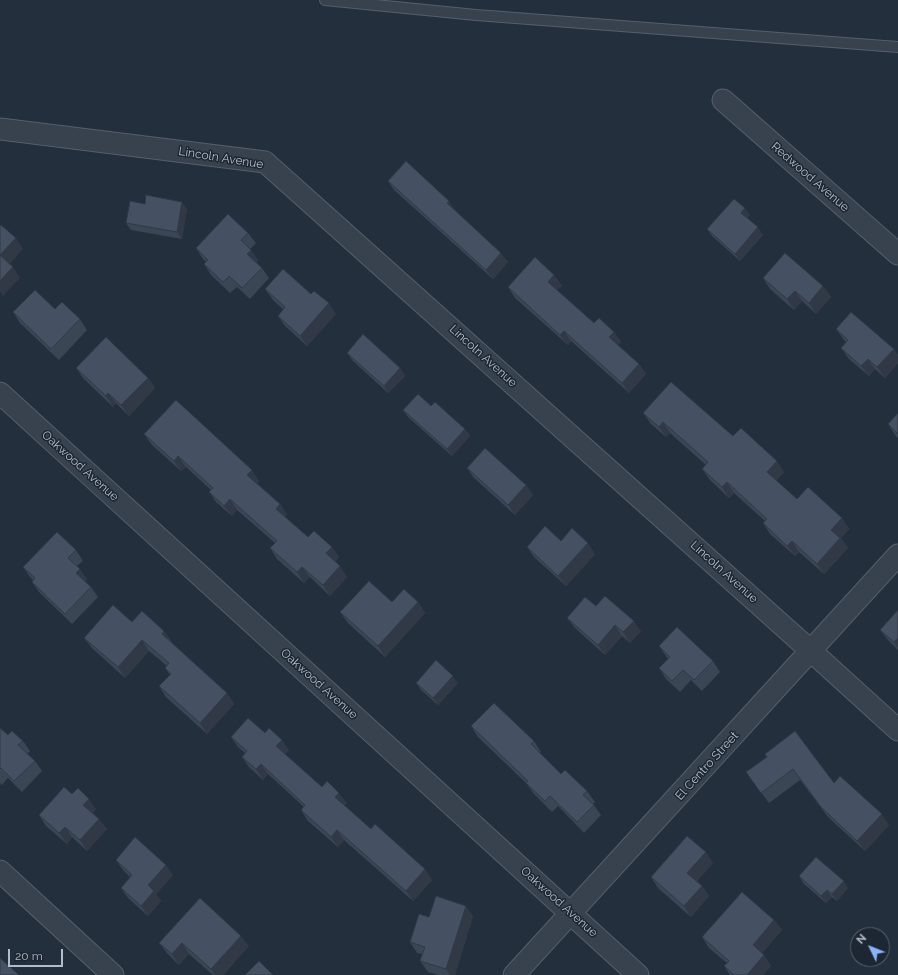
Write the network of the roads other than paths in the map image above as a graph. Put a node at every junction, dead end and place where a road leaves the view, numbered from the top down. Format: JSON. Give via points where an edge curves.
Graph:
{"nodes":[{"id":1,"x":325,"y":0,"type":"edge"},
{"id":2,"x":898,"y":47,"type":"edge"},
{"id":3,"x":723,"y":100,"type":"dead end"},
{"id":4,"x":0,"y":129,"type":"edge"},
{"id":5,"x":898,"y":254,"type":"edge"},
{"id":6,"x":0,"y":393,"type":"edge"},
{"id":7,"x":898,"y":555,"type":"edge"},
{"id":8,"x":812,"y":651,"type":"junction"},
{"id":9,"x":898,"y":730,"type":"edge"},
{"id":10,"x":0,"y":871,"type":"edge"},
{"id":11,"x":571,"y":914,"type":"junction"},
{"id":12,"x":113,"y":975,"type":"edge"},
{"id":13,"x":514,"y":975,"type":"edge"},
{"id":14,"x":638,"y":975,"type":"edge"}],
"edges":[{"from":1,"to":2,"type":"lane","via":[[476,15]]},
{"from":3,"to":5,"type":"street","name":"Redwood Avenue"},
{"from":4,"to":8,"type":"street","name":"Lincoln Avenue","via":[[265,162]]},
{"from":6,"to":11,"type":"street","name":"Oakwood Avenue"},
{"from":7,"to":8,"type":"street","name":"El Centro Street"},
{"from":8,"to":9,"type":"street","name":"Lincoln Avenue"},
{"from":8,"to":11,"type":"street","name":"El Centro Street"},
{"from":10,"to":12,"type":"street"},
{"from":11,"to":13,"type":"street","name":"El Centro Street"},
{"from":11,"to":14,"type":"street","name":"Oakwood Avenue"}]}
